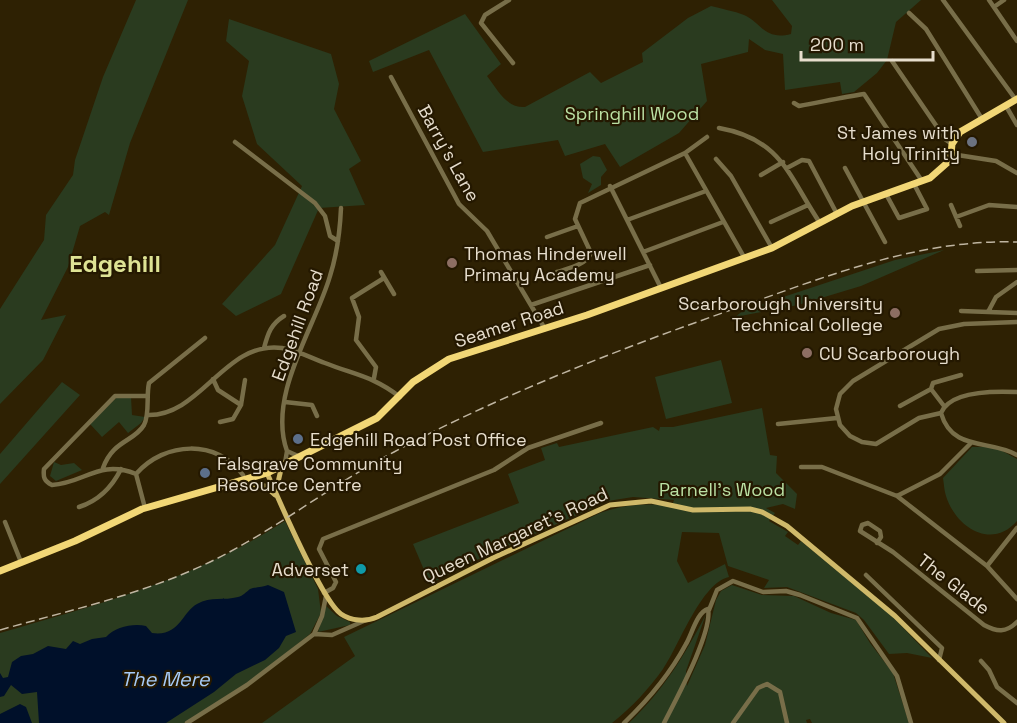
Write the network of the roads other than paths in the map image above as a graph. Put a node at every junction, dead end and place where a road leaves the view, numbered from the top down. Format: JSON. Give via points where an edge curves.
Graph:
{"nodes":[{"id":1,"x":509,"y":0,"type":"edge"},
{"id":2,"x":943,"y":0,"type":"edge"},
{"id":3,"x":989,"y":0,"type":"edge"},
{"id":4,"x":1004,"y":0,"type":"edge"},
{"id":5,"x":994,"y":7,"type":"junction"},
{"id":6,"x":909,"y":14,"type":"dead end"},
{"id":7,"x":1017,"y":41,"type":"edge"},
{"id":8,"x":892,"y":61,"type":"dead end"},
{"id":9,"x":513,"y":63,"type":"dead end"},
{"id":10,"x":391,"y":77,"type":"dead end"},
{"id":11,"x":1016,"y":100,"type":"edge"},
{"id":12,"x":794,"y":103,"type":"dead end"},
{"id":13,"x":1006,"y":106,"type":"junction"},
{"id":14,"x":982,"y":119,"type":"junction"},
{"id":15,"x":1017,"y":125,"type":"edge"},
{"id":16,"x":719,"y":128,"type":"dead end"},
{"id":17,"x":707,"y":137,"type":"dead end"},
{"id":18,"x":235,"y":142,"type":"dead end"},
{"id":19,"x":952,"y":144,"type":"junction"},
{"id":20,"x":685,"y":153,"type":"junction"},
{"id":21,"x":951,"y":154,"type":"junction"},
{"id":22,"x":716,"y":159,"type":"dead end"},
{"id":23,"x":783,"y":162,"type":"junction"},
{"id":24,"x":787,"y":168,"type":"junction"},
{"id":25,"x":845,"y":168,"type":"dead end"},
{"id":26,"x":1017,"y":173,"type":"edge"},
{"id":27,"x":761,"y":175,"type":"dead end"},
{"id":28,"x":918,"y":183,"type":"junction"},
{"id":29,"x":610,"y":186,"type":"junction"},
{"id":30,"x":706,"y":191,"type":"junction"},
{"id":31,"x":886,"y":194,"type":"junction"},
{"id":32,"x":863,"y":202,"type":"junction"},
{"id":33,"x":808,"y":205,"type":"junction"},
{"id":34,"x":951,"y":205,"type":"dead end"},
{"id":35,"x":1017,"y":207,"type":"edge"},
{"id":36,"x":341,"y":208,"type":"dead end"},
{"id":37,"x":837,"y":214,"type":"junction"},
{"id":38,"x":956,"y":217,"type":"junction"},
{"id":39,"x":627,"y":220,"type":"junction"},
{"id":40,"x":723,"y":222,"type":"junction"},
{"id":41,"x":771,"y":222,"type":"dead end"},
{"id":42,"x":820,"y":223,"type":"junction"},
{"id":43,"x":578,"y":226,"type":"junction"},
{"id":44,"x":960,"y":226,"type":"dead end"},
{"id":45,"x":548,"y":237,"type":"dead end"},
{"id":46,"x":338,"y":241,"type":"junction"},
{"id":47,"x":885,"y":242,"type":"dead end"},
{"id":48,"x":772,"y":248,"type":"junction"},
{"id":49,"x":643,"y":252,"type":"junction"},
{"id":50,"x":744,"y":258,"type":"junction"},
{"id":51,"x":650,"y":265,"type":"junction"},
{"id":52,"x":1017,"y":270,"type":"edge"},
{"id":53,"x":977,"y":271,"type":"dead end"},
{"id":54,"x":381,"y":272,"type":"dead end"},
{"id":55,"x":557,"y":272,"type":"dead end"},
{"id":56,"x":384,"y":278,"type":"junction"},
{"id":57,"x":1017,"y":282,"type":"edge"},
{"id":58,"x":661,"y":288,"type":"junction"},
{"id":59,"x":394,"y":294,"type":"dead end"},
{"id":60,"x":531,"y":305,"type":"junction"},
{"id":61,"x":961,"y":311,"type":"dead end"},
{"id":62,"x":988,"y":312,"type":"junction"},
{"id":63,"x":1017,"y":313,"type":"edge"},
{"id":64,"x":284,"y":316,"type":"dead end"},
{"id":65,"x":1017,"y":322,"type":"edge"},
{"id":66,"x":545,"y":329,"type":"junction"},
{"id":67,"x":205,"y":338,"type":"dead end"},
{"id":68,"x":264,"y":348,"type":"junction"},
{"id":69,"x":299,"y":353,"type":"junction"},
{"id":70,"x":961,"y":375,"type":"dead end"},
{"id":71,"x":374,"y":378,"type":"junction"},
{"id":72,"x":213,"y":379,"type":"junction"},
{"id":73,"x":245,"y":380,"type":"dead end"},
{"id":74,"x":931,"y":389,"type":"junction"},
{"id":75,"x":1017,"y":392,"type":"edge"},
{"id":76,"x":146,"y":396,"type":"junction"},
{"id":77,"x":400,"y":397,"type":"junction"},
{"id":78,"x":285,"y":402,"type":"junction"},
{"id":79,"x":241,"y":405,"type":"junction"},
{"id":80,"x":900,"y":406,"type":"dead end"},
{"id":81,"x":944,"y":406,"type":"junction"},
{"id":82,"x":941,"y":413,"type":"junction"},
{"id":83,"x":147,"y":415,"type":"junction"},
{"id":84,"x":317,"y":416,"type":"dead end"},
{"id":85,"x":837,"y":418,"type":"junction"},
{"id":86,"x":220,"y":422,"type":"dead end"},
{"id":87,"x":601,"y":423,"type":"dead end"},
{"id":88,"x":778,"y":424,"type":"dead end"},
{"id":89,"x":970,"y":444,"type":"junction"},
{"id":90,"x":287,"y":451,"type":"junction"},
{"id":91,"x":1017,"y":455,"type":"edge"},
{"id":92,"x":298,"y":456,"type":"junction"},
{"id":93,"x":284,"y":463,"type":"junction"},
{"id":94,"x":801,"y":467,"type":"dead end"},
{"id":95,"x":102,"y":468,"type":"junction"},
{"id":96,"x":121,"y":469,"type":"junction"},
{"id":97,"x":267,"y":473,"type":"junction"},
{"id":98,"x":136,"y":474,"type":"junction"},
{"id":99,"x":242,"y":479,"type":"junction"},
{"id":100,"x":277,"y":495,"type":"junction"},
{"id":101,"x":897,"y":495,"type":"junction"},
{"id":102,"x":79,"y":507,"type":"dead end"},
{"id":103,"x":145,"y":508,"type":"junction"},
{"id":104,"x":5,"y":522,"type":"dead end"},
{"id":105,"x":1017,"y":528,"type":"edge"},
{"id":106,"x":877,"y":543,"type":"junction"},
{"id":107,"x":21,"y":562,"type":"junction"},
{"id":108,"x":987,"y":566,"type":"junction"},
{"id":109,"x":0,"y":571,"type":"edge"},
{"id":110,"x":866,"y":575,"type":"dead end"},
{"id":111,"x":325,"y":595,"type":"junction"},
{"id":112,"x":1017,"y":599,"type":"edge"},
{"id":113,"x":709,"y":610,"type":"junction"},
{"id":114,"x":366,"y":620,"type":"junction"},
{"id":115,"x":1017,"y":623,"type":"edge"},
{"id":116,"x":314,"y":634,"type":"junction"},
{"id":117,"x":939,"y":660,"type":"junction"},
{"id":118,"x":981,"y":661,"type":"dead end"},
{"id":119,"x":1017,"y":703,"type":"edge"},
{"id":120,"x":187,"y":723,"type":"edge"},
{"id":121,"x":624,"y":723,"type":"edge"},
{"id":122,"x":664,"y":723,"type":"edge"},
{"id":123,"x":733,"y":723,"type":"edge"},
{"id":124,"x":787,"y":723,"type":"edge"},
{"id":125,"x":911,"y":723,"type":"edge"},
{"id":126,"x":1004,"y":723,"type":"edge"}],
"edges":[{"from":1,"to":9,"type":"street","via":[[485,15],[482,23]]},
{"from":2,"to":11,"type":"street"},
{"from":3,"to":5,"type":"street"},
{"from":4,"to":5,"type":"street"},
{"from":5,"to":7,"type":"street"},
{"from":6,"to":14,"type":"street","via":[[932,37]]},
{"from":8,"to":19,"type":"street"},
{"from":10,"to":60,"type":"street","name":"Barry's Lane","via":[[459,204],[487,231]]},
{"from":11,"to":13,"type":"highway"},
{"from":12,"to":28,"type":"street","via":[[799,106],[864,94]]},
{"from":13,"to":14,"type":"highway"},
{"from":13,"to":15,"type":"street"},
{"from":14,"to":19,"type":"highway","via":[[960,132]]},
{"from":16,"to":23,"type":"street","via":[[757,140]]},
{"from":17,"to":20,"type":"street"},
{"from":18,"to":46,"type":"street","via":[[315,203],[325,216],[330,236]]},
{"from":19,"to":21,"type":"highway"},
{"from":20,"to":29,"type":"street"},
{"from":20,"to":30,"type":"street"},
{"from":21,"to":26,"type":"street","via":[[992,160]]},
{"from":21,"to":28,"type":"highway","name":"Seamer Road","via":[[942,169]]},
{"from":22,"to":48,"type":"street"},
{"from":23,"to":24,"type":"street"},
{"from":23,"to":27,"type":"street"},
{"from":24,"to":33,"type":"street"},
{"from":24,"to":37,"type":"street","via":[[802,160],[809,161]]},
{"from":25,"to":32,"type":"street"},
{"from":28,"to":31,"type":"highway","name":"Seamer Road"},
{"from":28,"to":31,"type":"street","via":[[927,210],[904,218],[899,218]]},
{"from":29,"to":39,"type":"street"},
{"from":29,"to":43,"type":"street","via":[[580,202],[576,211]]},
{"from":30,"to":39,"type":"street"},
{"from":30,"to":40,"type":"street"},
{"from":31,"to":32,"type":"highway","name":"Seamer Road"},
{"from":32,"to":37,"type":"highway","name":"Seamer Road"},
{"from":32,"to":47,"type":"street"},
{"from":33,"to":41,"type":"street"},
{"from":33,"to":42,"type":"street"},
{"from":34,"to":38,"type":"street"},
{"from":35,"to":38,"type":"street","via":[[989,205]]},
{"from":36,"to":46,"type":"street","name":"Edgehill Road"},
{"from":37,"to":42,"type":"highway","name":"Seamer Road"},
{"from":38,"to":44,"type":"street"},
{"from":39,"to":49,"type":"street"},
{"from":40,"to":49,"type":"street"},
{"from":40,"to":50,"type":"street"},
{"from":42,"to":48,"type":"highway","name":"Seamer Road"},
{"from":43,"to":45,"type":"street"},
{"from":43,"to":55,"type":"street","via":[[590,245],[588,259]]},
{"from":46,"to":69,"type":"street","name":"Edgehill Road","via":[[330,277]]},
{"from":48,"to":50,"type":"highway","name":"Seamer Road"},
{"from":49,"to":51,"type":"street"},
{"from":50,"to":58,"type":"highway","name":"Seamer Road"},
{"from":51,"to":58,"type":"street"},
{"from":51,"to":60,"type":"street"},
{"from":52,"to":53,"type":"street"},
{"from":54,"to":56,"type":"street"},
{"from":56,"to":59,"type":"street"},
{"from":56,"to":71,"type":"street","via":[[352,298],[359,316],[356,340],[376,367]]},
{"from":57,"to":62,"type":"street","via":[[996,297]]},
{"from":58,"to":66,"type":"highway","name":"Seamer Road"},
{"from":60,"to":66,"type":"street","name":"Barry's Lane"},
{"from":61,"to":62,"type":"street"},
{"from":62,"to":63,"type":"street"},
{"from":64,"to":68,"type":"street","via":[[268,332]]},
{"from":65,"to":85,"type":"street","via":[[949,326],[914,342],[845,388],[837,399]]},
{"from":66,"to":77,"type":"highway","name":"Seamer Road","via":[[449,359],[423,374]]},
{"from":67,"to":76,"type":"street","via":[[153,377]]},
{"from":68,"to":69,"type":"street"},
{"from":68,"to":72,"type":"street","via":[[235,360]]},
{"from":69,"to":71,"type":"street"},
{"from":69,"to":78,"type":"street","name":"Edgehill Road"},
{"from":70,"to":74,"type":"street","via":[[933,383]]},
{"from":71,"to":77,"type":"street"},
{"from":72,"to":79,"type":"street","via":[[218,390]]},
{"from":72,"to":83,"type":"street","via":[[178,406],[159,416]]},
{"from":73,"to":79,"type":"street"},
{"from":74,"to":80,"type":"street"},
{"from":74,"to":81,"type":"street"},
{"from":75,"to":81,"type":"street","via":[[958,398]]},
{"from":76,"to":83,"type":"street"},
{"from":76,"to":95,"type":"street","via":[[115,396],[44,469],[43,475],[46,481],[57,484]]},
{"from":77,"to":92,"type":"highway","name":"Seamer Road","via":[[373,420]]},
{"from":78,"to":84,"type":"street","via":[[312,405]]},
{"from":78,"to":90,"type":"street","name":"Edgehill Road","via":[[282,423]]},
{"from":79,"to":86,"type":"street","via":[[233,418]]},
{"from":81,"to":82,"type":"street"},
{"from":82,"to":85,"type":"street","via":[[919,418],[876,444],[854,439]]},
{"from":82,"to":89,"type":"street","via":[[948,427]]},
{"from":83,"to":95,"type":"street","via":[[143,427],[108,455]]},
{"from":85,"to":88,"type":"street"},
{"from":87,"to":111,"type":"street","via":[[528,448],[494,470],[323,539],[319,549],[336,582]]},
{"from":89,"to":91,"type":"street","via":[[996,445]]},
{"from":89,"to":101,"type":"street","via":[[940,474]]},
{"from":90,"to":92,"type":"street"},
{"from":90,"to":93,"type":"street","name":"Edgehill Road"},
{"from":92,"to":93,"type":"highway","name":"Seamer Road"},
{"from":93,"to":97,"type":"highway","name":"Seamer Road"},
{"from":93,"to":100,"type":"main road","via":[[276,483]]},
{"from":94,"to":101,"type":"street","via":[[822,467]]},
{"from":95,"to":96,"type":"street"},
{"from":96,"to":98,"type":"street"},
{"from":96,"to":102,"type":"street","via":[[107,490]]},
{"from":97,"to":99,"type":"highway","name":"Seamer Road"},
{"from":97,"to":100,"type":"main road"},
{"from":98,"to":99,"type":"street","via":[[157,456],[184,449],[226,456]]},
{"from":98,"to":103,"type":"street"},
{"from":99,"to":100,"type":"main road","via":[[265,486]]},
{"from":99,"to":103,"type":"highway","name":"Seamer Road"},
{"from":100,"to":111,"type":"main road"},
{"from":101,"to":108,"type":"street"},
{"from":103,"to":107,"type":"highway","name":"Seamer Road"},
{"from":104,"to":107,"type":"street"},
{"from":105,"to":108,"type":"street"},
{"from":106,"to":106,"type":"street","name":"The Glade","via":[[862,534],[862,525],[868,523],[880,531]]},
{"from":106,"to":115,"type":"street","name":"The Glade","via":[[984,624],[1000,631]]},
{"from":107,"to":109,"type":"highway","name":"Seamer Road"},
{"from":108,"to":112,"type":"street"},
{"from":110,"to":117,"type":"street","via":[[942,648]]},
{"from":111,"to":114,"type":"main road","via":[[341,614]]},
{"from":111,"to":116,"type":"street"},
{"from":113,"to":121,"type":"street","via":[[702,612],[659,686]]},
{"from":113,"to":122,"type":"street","via":[[695,657]]},
{"from":113,"to":125,"type":"street","via":[[717,590],[733,581],[763,592],[789,592],[852,614],[892,667]]},
{"from":114,"to":116,"type":"street","via":[[332,635]]},
{"from":114,"to":117,"type":"main road","name":"Queen Margaret's Road","via":[[600,508],[651,501],[693,510],[750,509],[773,517],[895,615]]},
{"from":116,"to":120,"type":"street","via":[[247,686]]},
{"from":117,"to":126,"type":"main road","name":"Queen Margaret's Road"},
{"from":118,"to":119,"type":"street","via":[[997,687]]},
{"from":123,"to":124,"type":"street","via":[[758,688],[767,684],[780,692]]}]}
